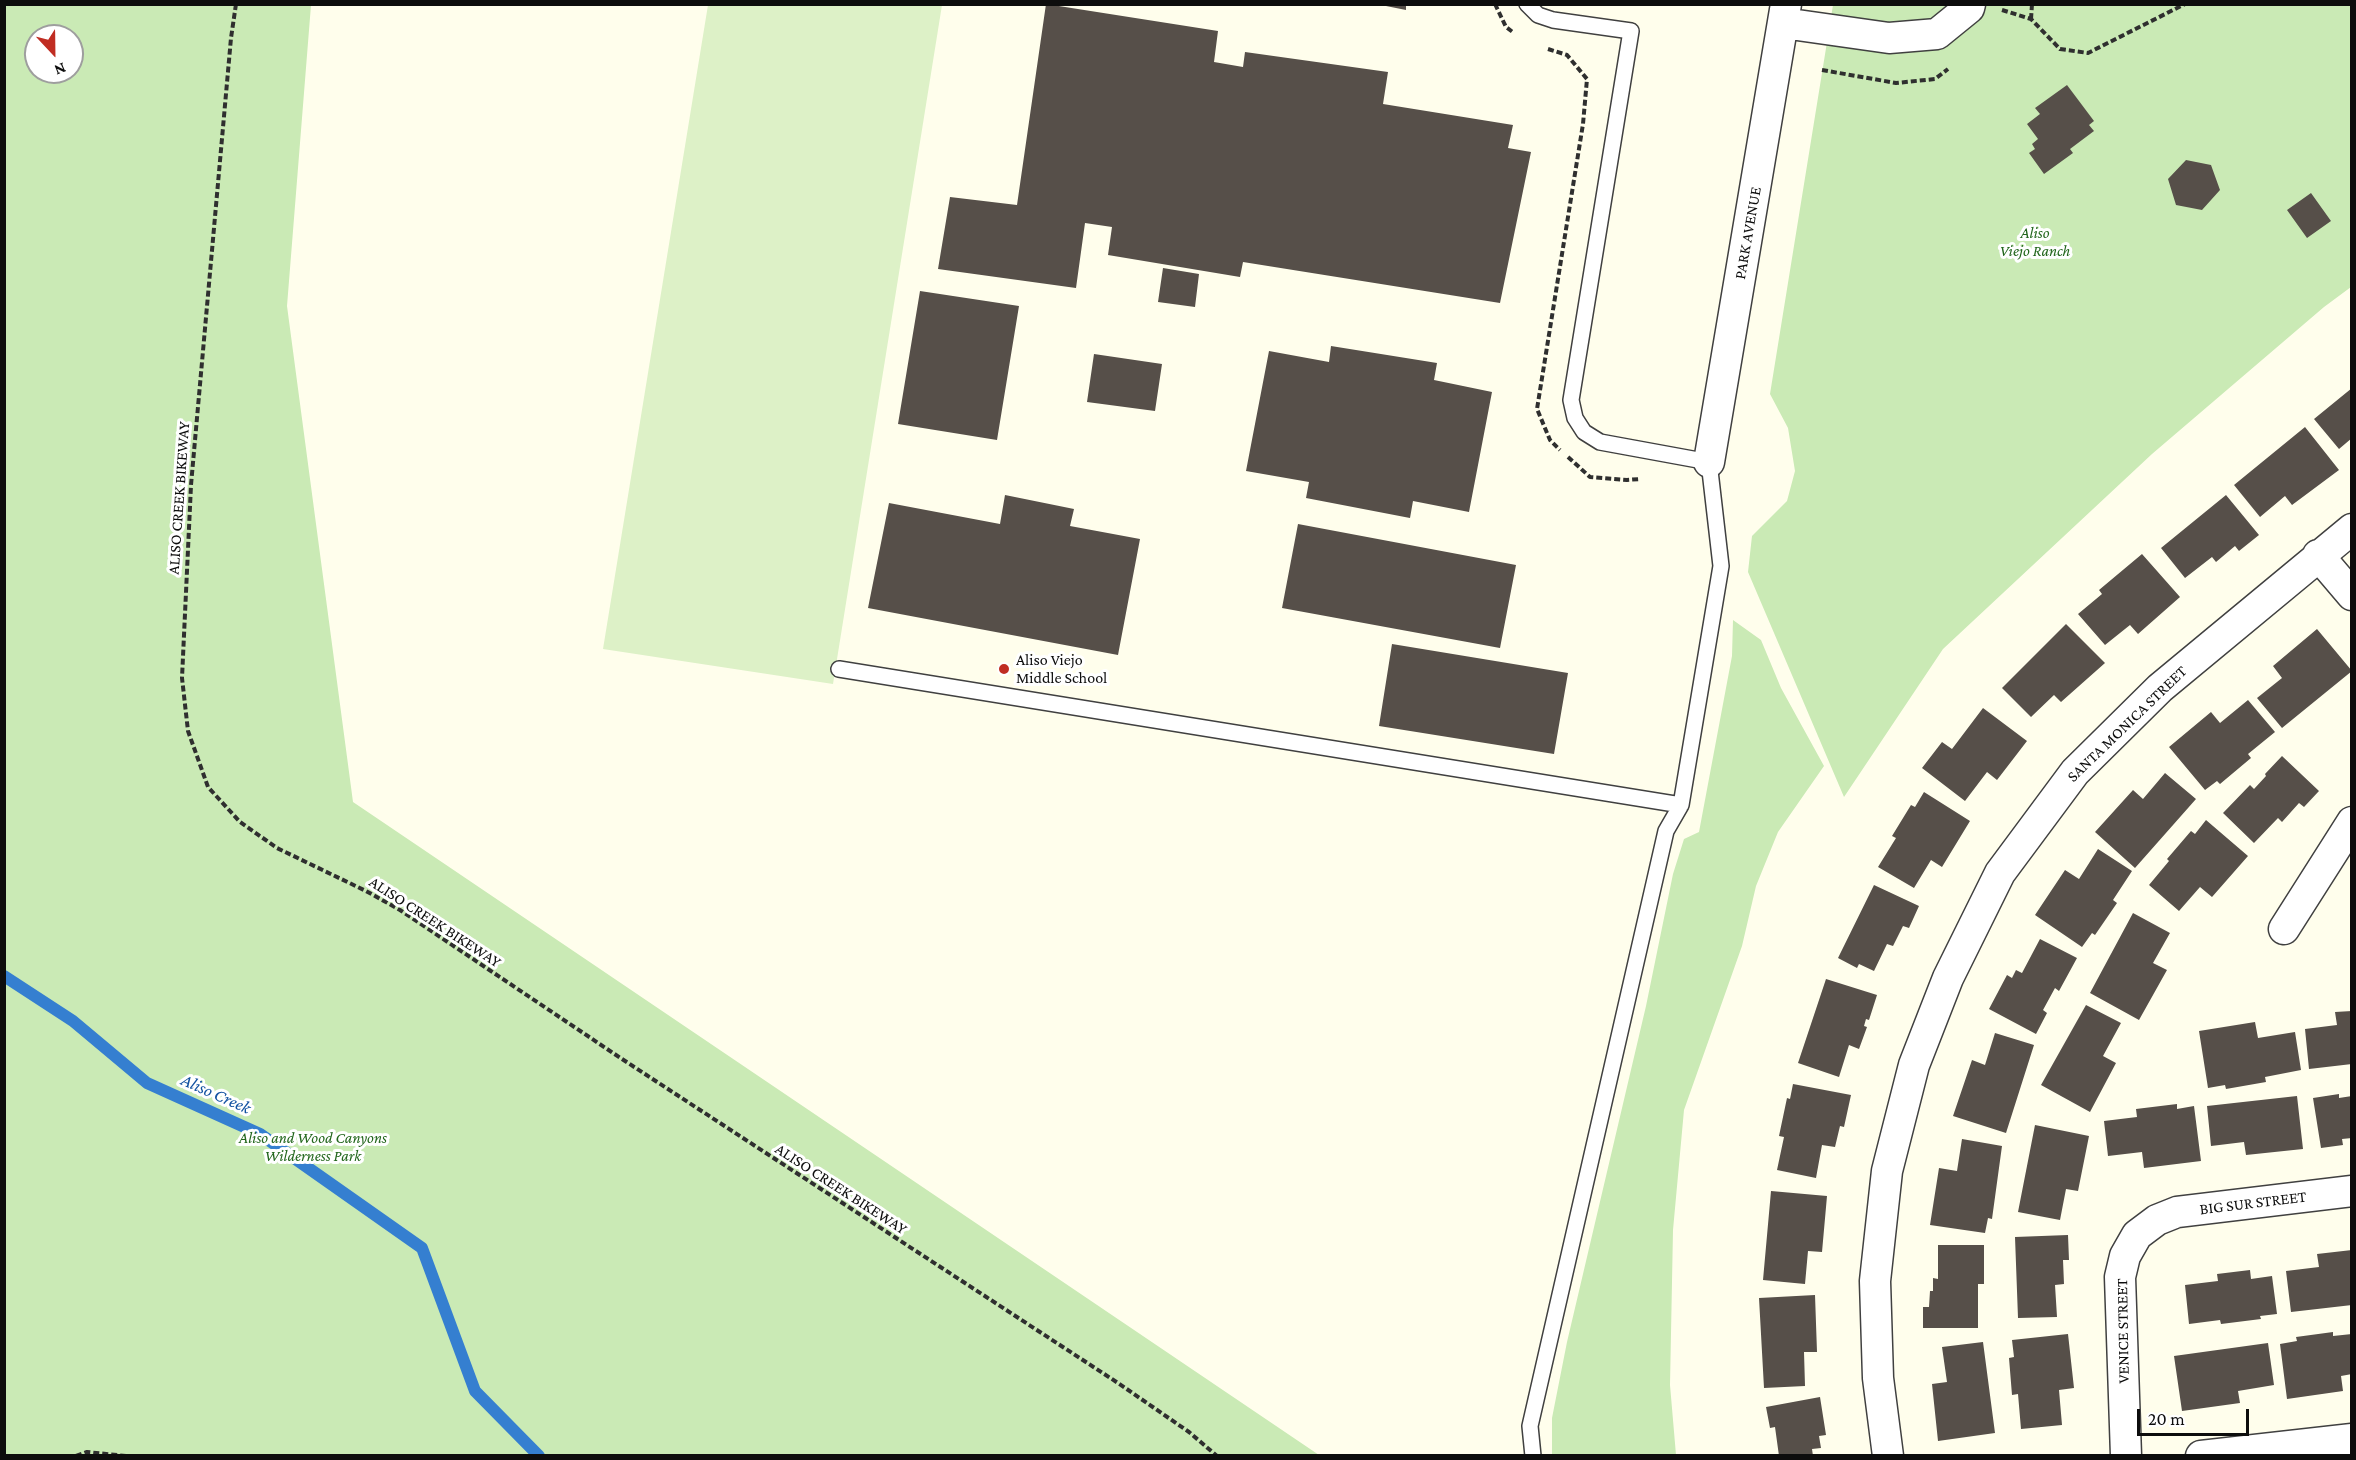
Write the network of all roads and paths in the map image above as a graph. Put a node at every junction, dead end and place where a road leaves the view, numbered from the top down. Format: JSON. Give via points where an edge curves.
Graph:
{"nodes":[{"id":1,"x":236,"y":4,"type":"edge"},
{"id":2,"x":1495,"y":4,"type":"edge"},
{"id":3,"x":1527,"y":4,"type":"edge"},
{"id":4,"x":2032,"y":4,"type":"edge"},
{"id":5,"x":2185,"y":4,"type":"edge"},
{"id":6,"x":1983,"y":6,"type":"edge"},
{"id":7,"x":1785,"y":14,"type":"edge"},
{"id":8,"x":2031,"y":19,"type":"junction"},
{"id":9,"x":1515,"y":34,"type":"dead end"},
{"id":10,"x":1545,"y":49,"type":"dead end"},
{"id":11,"x":1952,"y":66,"type":"dead end"},
{"id":12,"x":1822,"y":70,"type":"dead end"},
{"id":13,"x":1709,"y":462,"type":"junction"},
{"id":14,"x":1644,"y":478,"type":"dead end"},
{"id":15,"x":2352,"y":529,"type":"edge"},
{"id":16,"x":2318,"y":555,"type":"junction"},
{"id":17,"x":2352,"y":595,"type":"edge"},
{"id":18,"x":839,"y":669,"type":"dead end"},
{"id":19,"x":1681,"y":805,"type":"junction"},
{"id":20,"x":2352,"y":822,"type":"edge"},
{"id":21,"x":2284,"y":929,"type":"dead end"},
{"id":22,"x":2352,"y":1191,"type":"edge"},
{"id":23,"x":2157,"y":1220,"type":"joint"},
{"id":24,"x":2352,"y":1439,"type":"edge"},
{"id":25,"x":76,"y":1455,"type":"edge"},
{"id":26,"x":126,"y":1455,"type":"edge"},
{"id":27,"x":1217,"y":1455,"type":"edge"},
{"id":28,"x":1533,"y":1455,"type":"edge"},
{"id":29,"x":1888,"y":1455,"type":"edge"},
{"id":30,"x":2126,"y":1455,"type":"edge"},
{"id":31,"x":2201,"y":1455,"type":"edge"}],
"edges":[{"from":1,"to":27,"type":"path","name":"ALISO CREEK BIKEWAY","via":[[190,485],[182,678],[188,731],[208,787],[240,822],[277,848],[400,910],[1118,1383]]},
{"from":2,"to":9,"type":"path","via":[[1506,27]]},
{"from":3,"to":13,"type":"lane","via":[[1538,15],[1553,20],[1631,31],[1571,400],[1575,418],[1584,432],[1600,442]]},
{"from":4,"to":8,"type":"path"},
{"from":5,"to":8,"type":"path","via":[[2088,53],[2060,49]]},
{"from":6,"to":7,"type":"street","via":[[1969,8],[1938,34],[1889,38]]},
{"from":6,"to":8,"type":"path"},
{"from":7,"to":13,"type":"street","name":"PARK AVENUE"},
{"from":10,"to":14,"type":"path","via":[[1567,55],[1587,79],[1537,409],[1550,440],[1590,477]]},
{"from":11,"to":12,"type":"path","via":[[1935,79],[1896,83]]},
{"from":13,"to":19,"type":"lane","via":[[1721,566]]},
{"from":15,"to":16,"type":"street","name":"SANTA MONICA STREET"},
{"from":16,"to":17,"type":"street"},
{"from":16,"to":29,"type":"street","name":"SANTA MONICA STREET","via":[[2160,688],[2075,772],[2000,873],[1948,978],[1914,1065],[1887,1171],[1875,1281],[1878,1378]]},
{"from":18,"to":19,"type":"lane"},
{"from":19,"to":28,"type":"lane","via":[[1666,831],[1530,1426]]},
{"from":20,"to":21,"type":"street"},
{"from":22,"to":23,"type":"street","name":"BIG SUR STREET","via":[[2177,1212]]},
{"from":23,"to":30,"type":"street","name":"VENICE STREET","via":[[2137,1235],[2125,1256],[2120,1277]]},
{"from":24,"to":31,"type":"street"},
{"from":25,"to":26,"type":"path"}]}
